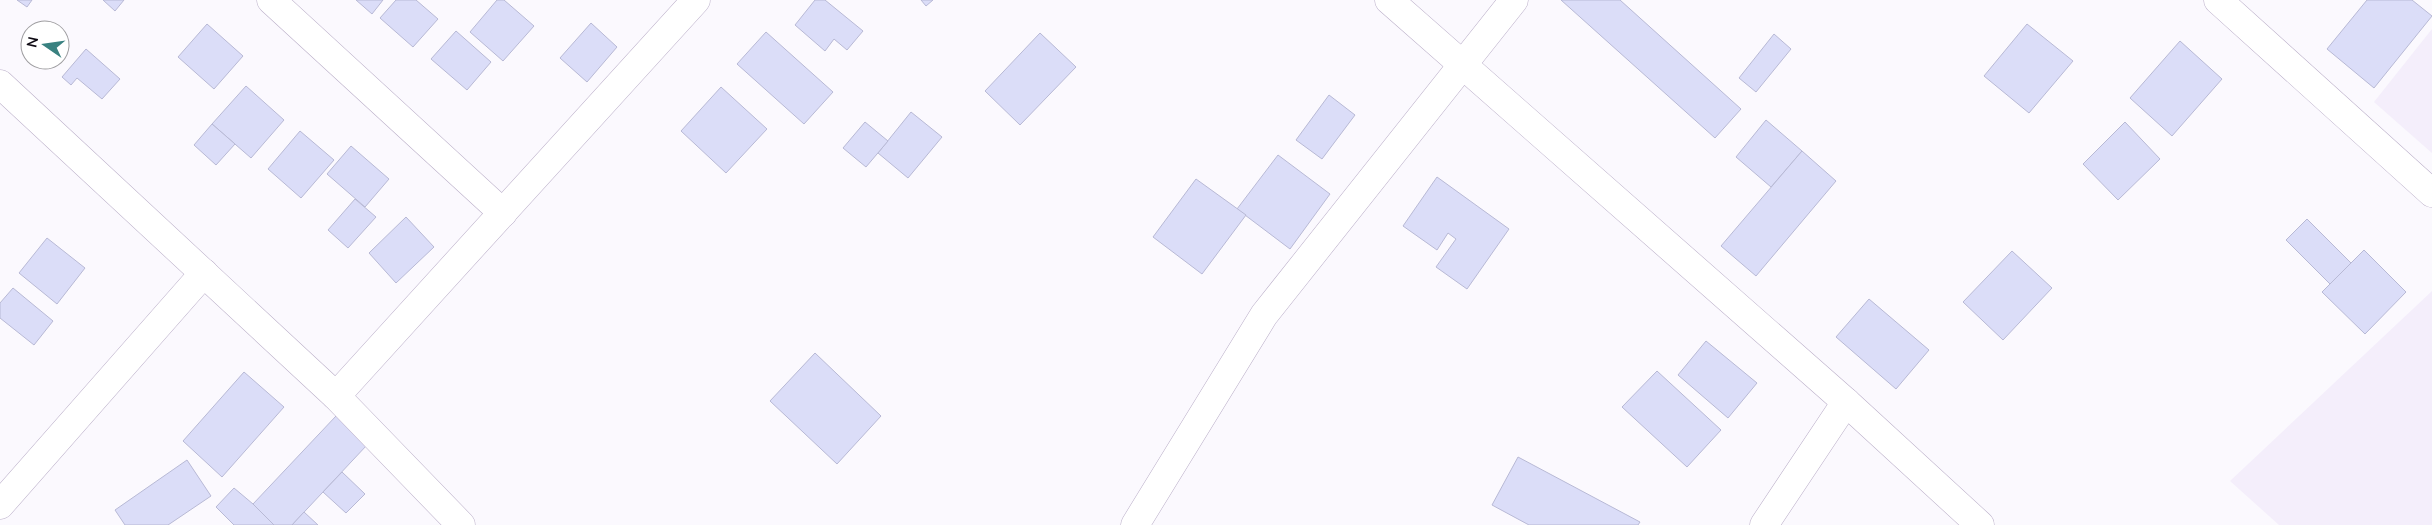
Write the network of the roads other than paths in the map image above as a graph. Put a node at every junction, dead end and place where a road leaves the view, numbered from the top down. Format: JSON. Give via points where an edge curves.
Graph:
{"nodes":[{"id":1,"x":271,"y":0,"type":"edge"},
{"id":2,"x":696,"y":0,"type":"edge"},
{"id":3,"x":1389,"y":0,"type":"edge"},
{"id":4,"x":1514,"y":0,"type":"edge"},
{"id":5,"x":2218,"y":0,"type":"edge"},
{"id":6,"x":1462,"y":64,"type":"junction"},
{"id":7,"x":0,"y":84,"type":"edge"},
{"id":8,"x":2432,"y":193,"type":"edge"},
{"id":9,"x":503,"y":213,"type":"junction"},
{"id":10,"x":204,"y":273,"type":"junction"},
{"id":11,"x":336,"y":396,"type":"junction"},
{"id":12,"x":1846,"y":402,"type":"junction"},
{"id":13,"x":0,"y":505,"type":"edge"},
{"id":14,"x":461,"y":525,"type":"edge"},
{"id":15,"x":1134,"y":525,"type":"edge"},
{"id":16,"x":1764,"y":525,"type":"edge"},
{"id":17,"x":1980,"y":525,"type":"edge"}],
"edges":[{"from":1,"to":9,"type":"street"},
{"from":2,"to":9,"type":"street"},
{"from":3,"to":6,"type":"street"},
{"from":4,"to":6,"type":"street"},
{"from":5,"to":8,"type":"street"},
{"from":6,"to":12,"type":"street"},
{"from":6,"to":15,"type":"street","via":[[1264,315]]},
{"from":7,"to":10,"type":"street"},
{"from":9,"to":11,"type":"street"},
{"from":10,"to":11,"type":"street"},
{"from":10,"to":13,"type":"street"},
{"from":11,"to":14,"type":"street"},
{"from":12,"to":16,"type":"street"},
{"from":12,"to":17,"type":"street"}]}
